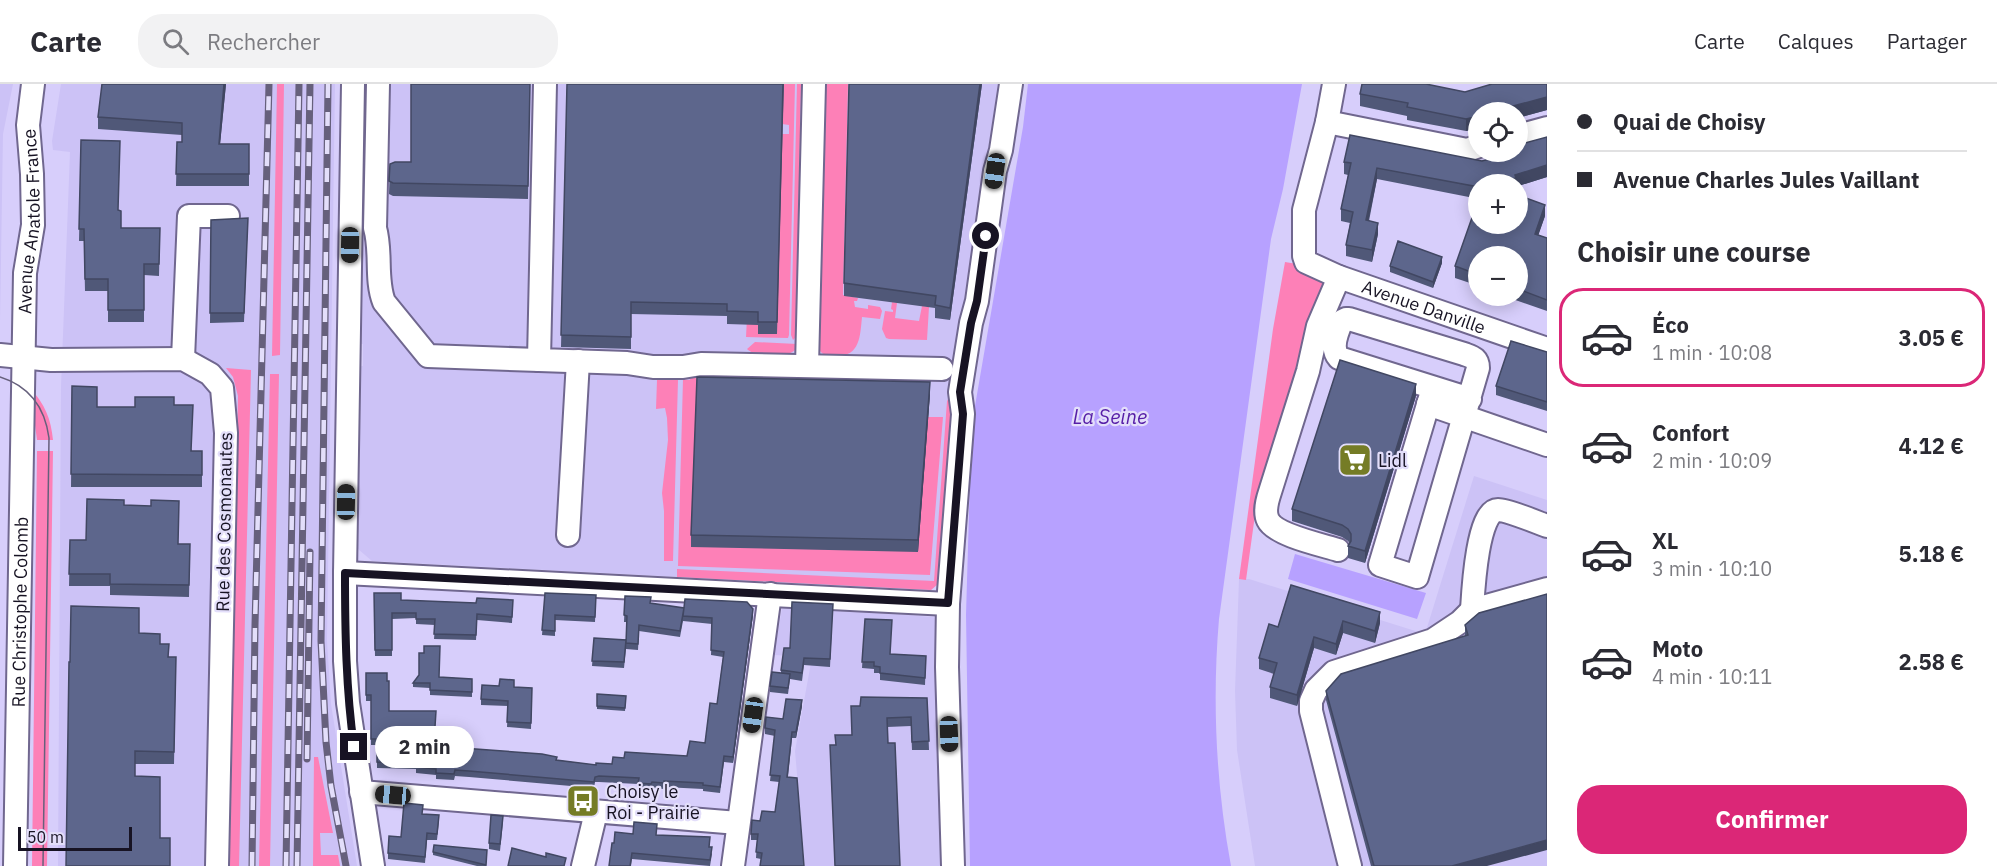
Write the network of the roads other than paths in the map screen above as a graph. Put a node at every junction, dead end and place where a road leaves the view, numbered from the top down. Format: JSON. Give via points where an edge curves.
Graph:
{"nodes":[{"id":1,"x":33,"y":84,"type":"edge"},
{"id":2,"x":353,"y":84,"type":"edge"},
{"id":3,"x":378,"y":84,"type":"edge"},
{"id":4,"x":545,"y":84,"type":"edge"},
{"id":5,"x":814,"y":84,"type":"edge"},
{"id":6,"x":1011,"y":84,"type":"edge"},
{"id":7,"x":1334,"y":84,"type":"edge"},
{"id":8,"x":1327,"y":122,"type":"junction"},
{"id":9,"x":1547,"y":128,"type":"edge"},
{"id":10,"x":1528,"y":133,"type":"edge"},
{"id":11,"x":1468,"y":150,"type":"edge"},
{"id":12,"x":228,"y":216,"type":"dead end"},
{"id":13,"x":1339,"y":277,"type":"junction"},
{"id":14,"x":1547,"y":349,"type":"edge"},
{"id":15,"x":0,"y":355,"type":"edge"},
{"id":16,"x":24,"y":358,"type":"junction"},
{"id":17,"x":183,"y":359,"type":"junction"},
{"id":18,"x":539,"y":360,"type":"junction"},
{"id":19,"x":578,"y":361,"type":"junction"},
{"id":20,"x":807,"y":366,"type":"junction"},
{"id":21,"x":942,"y":369,"type":"dead end"},
{"id":22,"x":1431,"y":396,"type":"junction"},
{"id":23,"x":1468,"y":408,"type":"junction"},
{"id":24,"x":1547,"y":445,"type":"edge"},
{"id":25,"x":1547,"y":526,"type":"edge"},
{"id":26,"x":568,"y":535,"type":"dead end"},
{"id":27,"x":1338,"y":550,"type":"dead end"},
{"id":28,"x":345,"y":573,"type":"junction"},
{"id":29,"x":1547,"y":589,"type":"edge"},
{"id":30,"x":770,"y":594,"type":"junction"},
{"id":31,"x":948,"y":603,"type":"junction"},
{"id":32,"x":1472,"y":610,"type":"junction"},
{"id":33,"x":10,"y":634,"type":"edge"},
{"id":34,"x":361,"y":792,"type":"junction"},
{"id":35,"x":596,"y":812,"type":"junction"},
{"id":36,"x":738,"y":823,"type":"junction"},
{"id":37,"x":15,"y":866,"type":"edge"},
{"id":38,"x":217,"y":866,"type":"edge"},
{"id":39,"x":373,"y":866,"type":"edge"},
{"id":40,"x":583,"y":866,"type":"edge"},
{"id":41,"x":733,"y":866,"type":"edge"},
{"id":42,"x":953,"y":866,"type":"edge"},
{"id":43,"x":1350,"y":866,"type":"edge"}],
"edges":[{"from":1,"to":16,"type":"street","name":"Avenue Anatole France","via":[[28,125],[33,225],[25,273]]},
{"from":2,"to":28,"type":"street"},
{"from":3,"to":18,"type":"street","via":[[375,228],[384,302],[428,356]]},
{"from":4,"to":18,"type":"street"},
{"from":5,"to":20,"type":"street"},
{"from":6,"to":31,"type":"street","via":[[960,392],[963,414]]},
{"from":7,"to":8,"type":"street"},
{"from":8,"to":11,"type":"street"},
{"from":8,"to":13,"type":"street","name":"Avenue Danville","via":[[1304,210],[1304,256],[1306,262]]},
{"from":9,"to":10,"type":"street"},
{"from":12,"to":17,"type":"street","via":[[189,216]]},
{"from":13,"to":14,"type":"street","name":"Avenue Danville"},
{"from":13,"to":27,"type":"street","via":[[1318,326],[1266,509],[1268,520],[1276,529]]},
{"from":15,"to":16,"type":"street","name":"Rue des Cosmonautes"},
{"from":16,"to":17,"type":"street","name":"Rue des Cosmonautes"},
{"from":16,"to":33,"type":"street","name":"Rue Christophe Colomb"},
{"from":17,"to":38,"type":"street","name":"Rue des Cosmonautes","via":[[210,374],[222,388],[226,433]]},
{"from":18,"to":19,"type":"street"},
{"from":19,"to":20,"type":"street","via":[[653,367]]},
{"from":19,"to":26,"type":"street"},
{"from":20,"to":21,"type":"street"},
{"from":22,"to":23,"type":"street"},
{"from":22,"to":23,"type":"street","via":[[1335,355],[1342,321],[1350,319],[1473,357],[1478,368]]},
{"from":22,"to":23,"type":"street","via":[[1380,565],[1417,577]]},
{"from":23,"to":24,"type":"street","via":[[1481,424]]},
{"from":25,"to":32,"type":"street","via":[[1499,510],[1491,513],[1476,556]]},
{"from":28,"to":30,"type":"street"},
{"from":28,"to":34,"type":"street","via":[[345,662]]},
{"from":29,"to":32,"type":"street"},
{"from":30,"to":31,"type":"street"},
{"from":30,"to":36,"type":"street"},
{"from":31,"to":42,"type":"street"},
{"from":32,"to":43,"type":"street","via":[[1433,640],[1334,672],[1316,690],[1311,711]]},
{"from":33,"to":37,"type":"street","name":"Rue Christophe Colomb"},
{"from":34,"to":35,"type":"street"},
{"from":34,"to":39,"type":"street"},
{"from":35,"to":36,"type":"street"},
{"from":35,"to":40,"type":"street"},
{"from":36,"to":41,"type":"street"}]}
